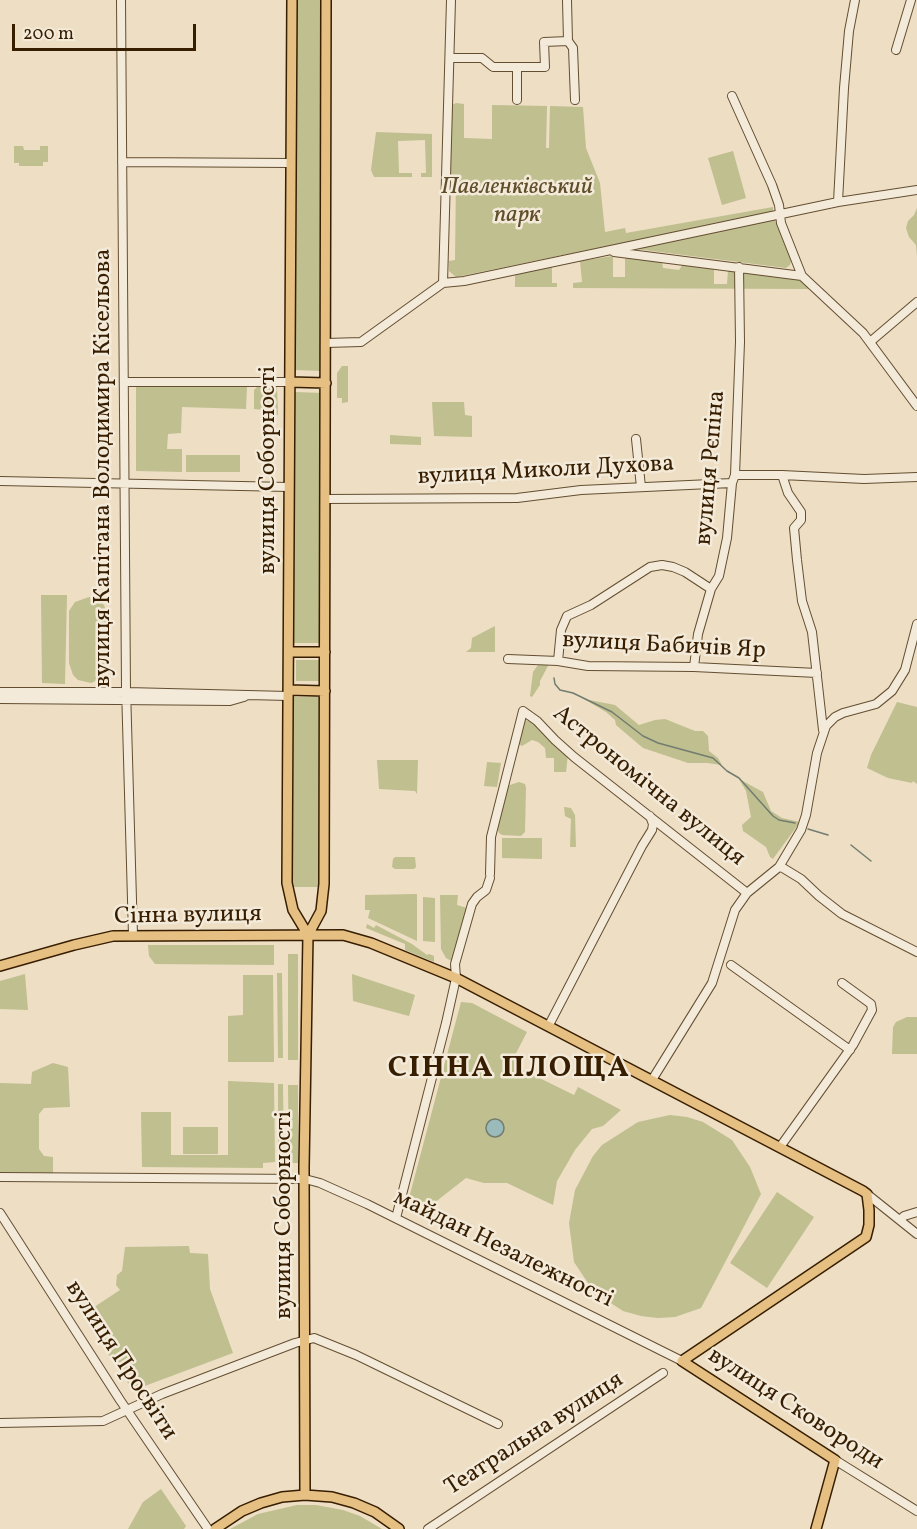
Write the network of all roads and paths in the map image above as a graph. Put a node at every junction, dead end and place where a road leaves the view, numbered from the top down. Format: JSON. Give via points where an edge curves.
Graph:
{"nodes":[{"id":1,"x":121,"y":0,"type":"edge"},
{"id":2,"x":292,"y":0,"type":"edge"},
{"id":3,"x":327,"y":0,"type":"edge"},
{"id":4,"x":451,"y":0,"type":"edge"},
{"id":5,"x":567,"y":0,"type":"edge"},
{"id":6,"x":855,"y":0,"type":"edge"},
{"id":7,"x":911,"y":0,"type":"edge"},
{"id":8,"x":568,"y":40,"type":"junction"},
{"id":9,"x":896,"y":50,"type":"dead end"},
{"id":10,"x":450,"y":58,"type":"junction"},
{"id":11,"x":517,"y":67,"type":"junction"},
{"id":12,"x":732,"y":96,"type":"dead end"},
{"id":13,"x":517,"y":100,"type":"dead end"},
{"id":14,"x":575,"y":100,"type":"dead end"},
{"id":15,"x":122,"y":162,"type":"junction"},
{"id":16,"x":291,"y":163,"type":"junction"},
{"id":17,"x":917,"y":190,"type":"edge"},
{"id":18,"x":838,"y":202,"type":"junction"},
{"id":19,"x":779,"y":216,"type":"junction"},
{"id":20,"x":609,"y":251,"type":"junction"},
{"id":21,"x":739,"y":267,"type":"junction"},
{"id":22,"x":802,"y":276,"type":"junction"},
{"id":23,"x":443,"y":283,"type":"junction"},
{"id":24,"x":917,"y":302,"type":"edge"},
{"id":25,"x":870,"y":342,"type":"junction"},
{"id":26,"x":326,"y":343,"type":"junction"},
{"id":27,"x":124,"y":382,"type":"junction"},
{"id":28,"x":290,"y":382,"type":"junction"},
{"id":29,"x":326,"y":383,"type":"junction"},
{"id":30,"x":917,"y":406,"type":"edge"},
{"id":31,"x":636,"y":439,"type":"dead end"},
{"id":32,"x":782,"y":475,"type":"junction"},
{"id":33,"x":917,"y":477,"type":"edge"},
{"id":34,"x":733,"y":479,"type":"junction"},
{"id":35,"x":0,"y":481,"type":"edge"},
{"id":36,"x":125,"y":483,"type":"junction"},
{"id":37,"x":289,"y":486,"type":"junction"},
{"id":38,"x":641,"y":487,"type":"junction"},
{"id":39,"x":326,"y":499,"type":"junction"},
{"id":40,"x":711,"y":589,"type":"junction"},
{"id":41,"x":917,"y":624,"type":"edge"},
{"id":42,"x":289,"y":652,"type":"junction"},
{"id":43,"x":325,"y":652,"type":"junction"},
{"id":44,"x":508,"y":659,"type":"dead end"},
{"id":45,"x":558,"y":662,"type":"junction"},
{"id":46,"x":694,"y":667,"type":"junction"},
{"id":47,"x":817,"y":673,"type":"junction"},
{"id":48,"x":325,"y":691,"type":"junction"},
{"id":49,"x":0,"y":692,"type":"edge"},
{"id":50,"x":288,"y":693,"type":"junction"},
{"id":51,"x":127,"y":696,"type":"junction"},
{"id":52,"x":0,"y":699,"type":"edge"},
{"id":53,"x":823,"y":732,"type":"junction"},
{"id":54,"x":649,"y":815,"type":"junction"},
{"id":55,"x":652,"y":830,"type":"junction"},
{"id":56,"x":670,"y":832,"type":"junction"},
{"id":57,"x":779,"y":867,"type":"junction"},
{"id":58,"x":747,"y":893,"type":"junction"},
{"id":59,"x":134,"y":935,"type":"junction"},
{"id":60,"x":308,"y":935,"type":"junction"},
{"id":61,"x":917,"y":952,"type":"edge"},
{"id":62,"x":731,"y":965,"type":"dead end"},
{"id":63,"x":0,"y":966,"type":"edge"},
{"id":64,"x":456,"y":978,"type":"junction"},
{"id":65,"x":842,"y":983,"type":"dead end"},
{"id":66,"x":549,"y":1025,"type":"junction"},
{"id":67,"x":850,"y":1050,"type":"junction"},
{"id":68,"x":652,"y":1080,"type":"junction"},
{"id":69,"x":780,"y":1147,"type":"junction"},
{"id":70,"x":0,"y":1177,"type":"edge"},
{"id":71,"x":305,"y":1179,"type":"junction"},
{"id":72,"x":867,"y":1194,"type":"junction"},
{"id":73,"x":917,"y":1212,"type":"edge"},
{"id":74,"x":0,"y":1213,"type":"edge"},
{"id":75,"x":396,"y":1218,"type":"junction"},
{"id":76,"x":900,"y":1220,"type":"junction"},
{"id":77,"x":917,"y":1234,"type":"edge"},
{"id":78,"x":305,"y":1340,"type":"junction"},
{"id":79,"x":682,"y":1361,"type":"junction"},
{"id":80,"x":663,"y":1374,"type":"dead end"},
{"id":81,"x":127,"y":1409,"type":"junction"},
{"id":82,"x":0,"y":1424,"type":"edge"},
{"id":83,"x":498,"y":1424,"type":"dead end"},
{"id":84,"x":835,"y":1460,"type":"junction"},
{"id":85,"x":305,"y":1495,"type":"junction"},
{"id":86,"x":917,"y":1511,"type":"edge"},
{"id":87,"x":208,"y":1529,"type":"edge"},
{"id":88,"x":214,"y":1529,"type":"edge"},
{"id":89,"x":399,"y":1529,"type":"edge"},
{"id":90,"x":428,"y":1529,"type":"edge"},
{"id":91,"x":816,"y":1529,"type":"edge"}],
"edges":[{"from":1,"to":15,"type":"street","name":"вулиця Капітана Володимира Кісельова"},
{"from":2,"to":16,"type":"main road","name":"вулиця Соборності"},
{"from":3,"to":26,"type":"main road","name":"вулиця Соборності"},
{"from":4,"to":10,"type":"street"},
{"from":5,"to":8,"type":"street"},
{"from":6,"to":18,"type":"street","via":[[844,88]]},
{"from":7,"to":9,"type":"street"},
{"from":8,"to":11,"type":"street","via":[[544,42],[544,67]]},
{"from":8,"to":14,"type":"street","via":[[573,48]]},
{"from":10,"to":11,"type":"street","via":[[482,58],[494,67]]},
{"from":10,"to":23,"type":"street"},
{"from":11,"to":13,"type":"street"},
{"from":12,"to":19,"type":"street","via":[[772,186]]},
{"from":15,"to":16,"type":"street"},
{"from":15,"to":27,"type":"street","name":"вулиця Капітана Володимира Кісельова"},
{"from":16,"to":28,"type":"main road","name":"вулиця Соборності"},
{"from":17,"to":18,"type":"street"},
{"from":18,"to":19,"type":"street"},
{"from":19,"to":20,"type":"street"},
{"from":19,"to":22,"type":"street"},
{"from":20,"to":21,"type":"street"},
{"from":20,"to":23,"type":"street"},
{"from":21,"to":22,"type":"street"},
{"from":21,"to":34,"type":"street","name":"вулиця Рєпіна","via":[[740,342]]},
{"from":22,"to":25,"type":"street"},
{"from":23,"to":26,"type":"street","via":[[361,342]]},
{"from":24,"to":25,"type":"street"},
{"from":25,"to":30,"type":"street"},
{"from":26,"to":29,"type":"main road","name":"вулиця Соборності"},
{"from":27,"to":28,"type":"street"},
{"from":27,"to":36,"type":"street","name":"вулиця Капітана Володимира Кісельова"},
{"from":28,"to":29,"type":"main road"},
{"from":28,"to":37,"type":"main road","name":"вулиця Соборності"},
{"from":29,"to":39,"type":"main road","name":"вулиця Соборності"},
{"from":31,"to":38,"type":"street"},
{"from":32,"to":33,"type":"street","name":"вулиця Миколи Духова"},
{"from":32,"to":34,"type":"street","name":"вулиця Миколи Духова"},
{"from":32,"to":47,"type":"street","via":[[801,512],[801,520],[794,528],[798,580],[812,632]]},
{"from":34,"to":38,"type":"street","name":"вулиця Миколи Духова"},
{"from":34,"to":40,"type":"street","name":"вулиця Рєпіна","via":[[724,556]]},
{"from":35,"to":36,"type":"street"},
{"from":36,"to":37,"type":"street"},
{"from":36,"to":51,"type":"street","name":"вулиця Капітана Володимира Кісельова"},
{"from":37,"to":42,"type":"main road","name":"вулиця Соборності"},
{"from":38,"to":39,"type":"street","name":"вулиця Миколи Духова","via":[[517,498]]},
{"from":39,"to":43,"type":"main road","name":"вулиця Соборності"},
{"from":40,"to":45,"type":"street","via":[[674,567],[651,567],[567,616],[561,630]]},
{"from":40,"to":46,"type":"street","name":"вулиця Рєпіна","via":[[698,634]]},
{"from":41,"to":53,"type":"street","via":[[905,670],[892,691],[876,704],[835,717]]},
{"from":42,"to":43,"type":"main road"},
{"from":42,"to":50,"type":"main road","name":"вулиця Соборності"},
{"from":43,"to":48,"type":"main road","name":"вулиця Соборності"},
{"from":44,"to":45,"type":"street","name":"вулиця Бабичів Яр"},
{"from":45,"to":46,"type":"street","name":"вулиця Бабичів Яр"},
{"from":46,"to":47,"type":"street","name":"вулиця Бабичів Яр"},
{"from":47,"to":53,"type":"street"},
{"from":48,"to":50,"type":"main road"},
{"from":48,"to":60,"type":"main road","name":"вулиця Соборності","via":[[323,894],[321,911]]},
{"from":49,"to":51,"type":"street"},
{"from":50,"to":51,"type":"street"},
{"from":50,"to":60,"type":"main road","name":"вулиця Соборності","via":[[287,883],[293,910]]},
{"from":51,"to":52,"type":"street"},
{"from":51,"to":59,"type":"street","name":"вулиця Капітана Володимира Кісельова"},
{"from":53,"to":57,"type":"street","via":[[803,826]]},
{"from":54,"to":55,"type":"street"},
{"from":54,"to":56,"type":"street","name":"Астрономічна вулиця"},
{"from":54,"to":64,"type":"street","name":"Астрономічна вулиця","via":[[564,749],[523,711],[491,837],[490,876],[486,890],[472,904],[455,964]]},
{"from":55,"to":56,"type":"street"},
{"from":55,"to":66,"type":"street"},
{"from":56,"to":58,"type":"street","name":"Астрономічна вулиця"},
{"from":57,"to":58,"type":"street"},
{"from":57,"to":61,"type":"street","via":[[801,879],[842,914]]},
{"from":58,"to":68,"type":"street","via":[[735,910],[712,983]]},
{"from":59,"to":60,"type":"main road","name":"Сінна вулиця"},
{"from":59,"to":63,"type":"main road","name":"Сінна вулиця","via":[[94,939]]},
{"from":60,"to":64,"type":"main road","via":[[352,938]]},
{"from":60,"to":71,"type":"main road","name":"вулиця Соборності"},
{"from":62,"to":67,"type":"street"},
{"from":64,"to":66,"type":"main road"},
{"from":64,"to":75,"type":"street"},
{"from":65,"to":67,"type":"street","via":[[873,1007]]},
{"from":66,"to":68,"type":"main road"},
{"from":67,"to":69,"type":"street"},
{"from":68,"to":69,"type":"main road"},
{"from":69,"to":72,"type":"main road"},
{"from":70,"to":71,"type":"street","name":"майдан Незалежності"},
{"from":71,"to":75,"type":"street","name":"майдан Незалежності"},
{"from":71,"to":78,"type":"main road","name":"вулиця Соборності"},
{"from":72,"to":76,"type":"street"},
{"from":72,"to":79,"type":"main road","via":[[866,1237]]},
{"from":73,"to":76,"type":"street"},
{"from":74,"to":81,"type":"street","name":"вулиця Просвіти"},
{"from":75,"to":79,"type":"street","name":"майдан Незалежності"},
{"from":76,"to":77,"type":"street"},
{"from":78,"to":81,"type":"street"},
{"from":78,"to":83,"type":"street","via":[[314,1338],[347,1351]]},
{"from":78,"to":85,"type":"main road","name":"вулиця Соборності"},
{"from":79,"to":84,"type":"main road","name":"вулиця Сковороди"},
{"from":80,"to":90,"type":"street","name":"Театральна вулиця"},
{"from":81,"to":82,"type":"street","via":[[103,1421]]},
{"from":81,"to":87,"type":"street","name":"вулиця Просвіти"},
{"from":84,"to":86,"type":"street","name":"вулиця Сковороди"},
{"from":84,"to":91,"type":"main road"},
{"from":85,"to":88,"type":"main road","via":[[261,1503]]},
{"from":85,"to":89,"type":"main road","via":[[354,1503]]}]}
